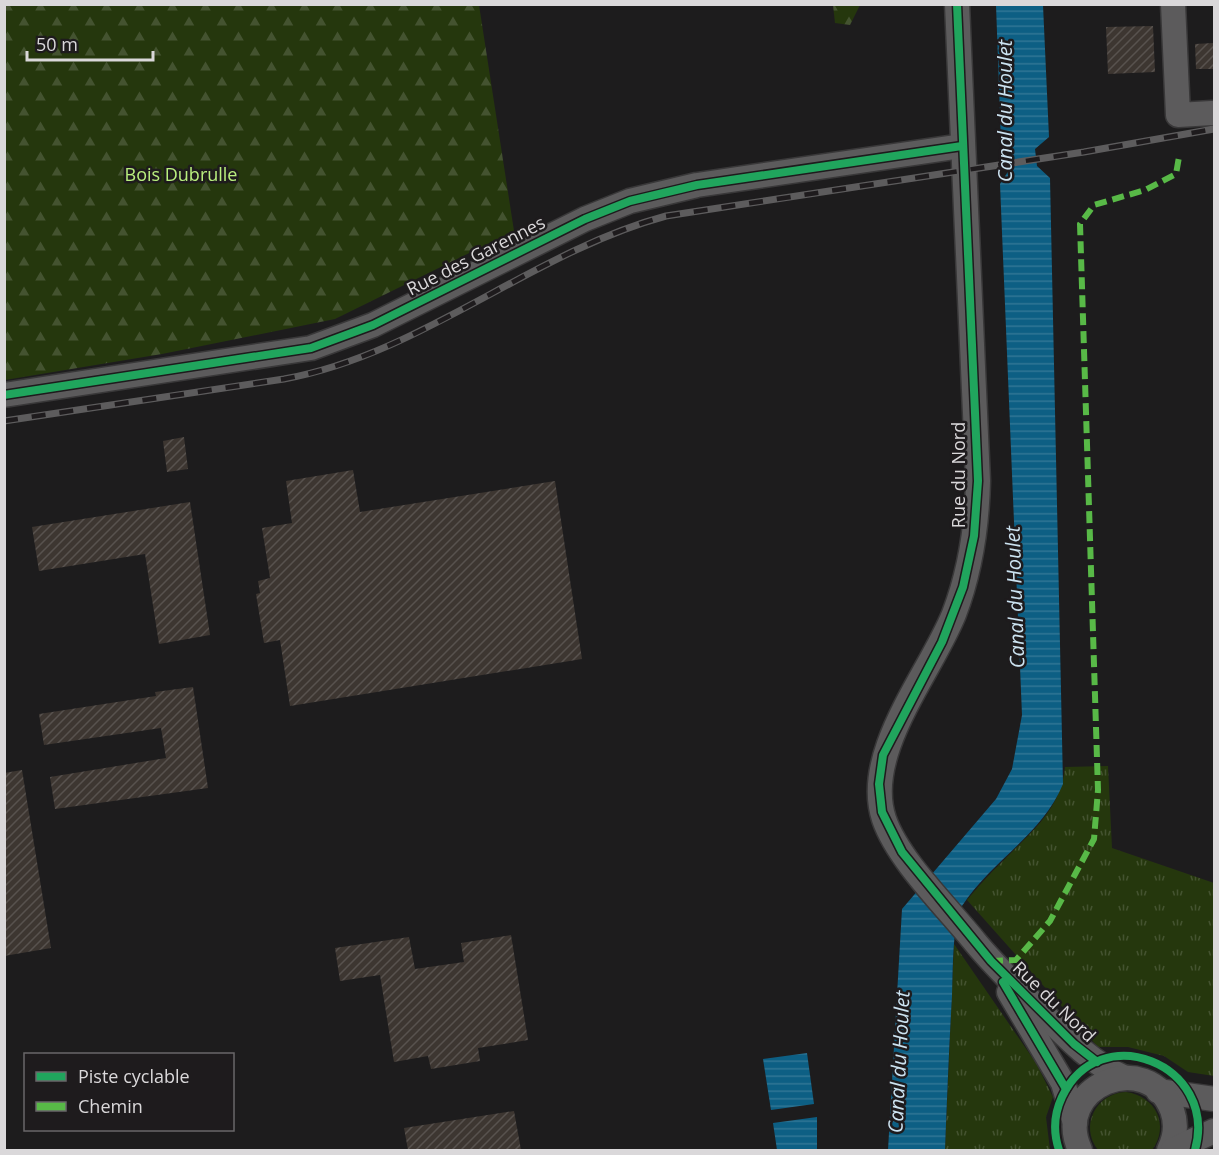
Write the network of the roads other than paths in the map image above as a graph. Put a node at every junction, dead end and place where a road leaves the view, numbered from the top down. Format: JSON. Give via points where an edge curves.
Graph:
{"nodes":[{"id":1,"x":957,"y":4,"type":"edge"},
{"id":2,"x":1173,"y":4,"type":"edge"},
{"id":3,"x":1212,"y":113,"type":"dead end"},
{"id":4,"x":962,"y":146,"type":"junction"},
{"id":5,"x":4,"y":395,"type":"edge"},
{"id":6,"x":991,"y":962,"type":"junction"},
{"id":7,"x":1125,"y":1078,"type":"junction"},
{"id":8,"x":1158,"y":1091,"type":"junction"},
{"id":9,"x":1215,"y":1099,"type":"edge"},
{"id":10,"x":1215,"y":1131,"type":"edge"},
{"id":11,"x":1077,"y":1141,"type":"edge"},
{"id":12,"x":1171,"y":1150,"type":"edge"}],
"edges":[{"from":1,"to":4,"type":"street","name":"Rue du Nord"},
{"from":2,"to":3,"type":"street","via":[[1178,115]]},
{"from":4,"to":5,"type":"street","name":"Rue des Garennes","via":[[697,185],[630,201],[585,219],[373,325],[310,348]]},
{"from":4,"to":6,"type":"street","name":"Rue du Nord","via":[[977,496],[970,557],[942,642],[890,740],[881,765],[879,794],[892,837]]},
{"from":6,"to":7,"type":"street","name":"Rue du Nord","via":[[1080,1050]]},
{"from":6,"to":11,"type":"street","name":"Rue du Nord","via":[[1064,1083]]},
{"from":7,"to":8,"type":"street","name":"Rue du Nord","via":[[1145,1082]]},
{"from":7,"to":11,"type":"street","via":[[1109,1080],[1091,1091],[1081,1104]]},
{"from":8,"to":9,"type":"street","name":"Rue du Nord"},
{"from":8,"to":12,"type":"street","via":[[1174,1118]]},
{"from":10,"to":12,"type":"street"}]}
